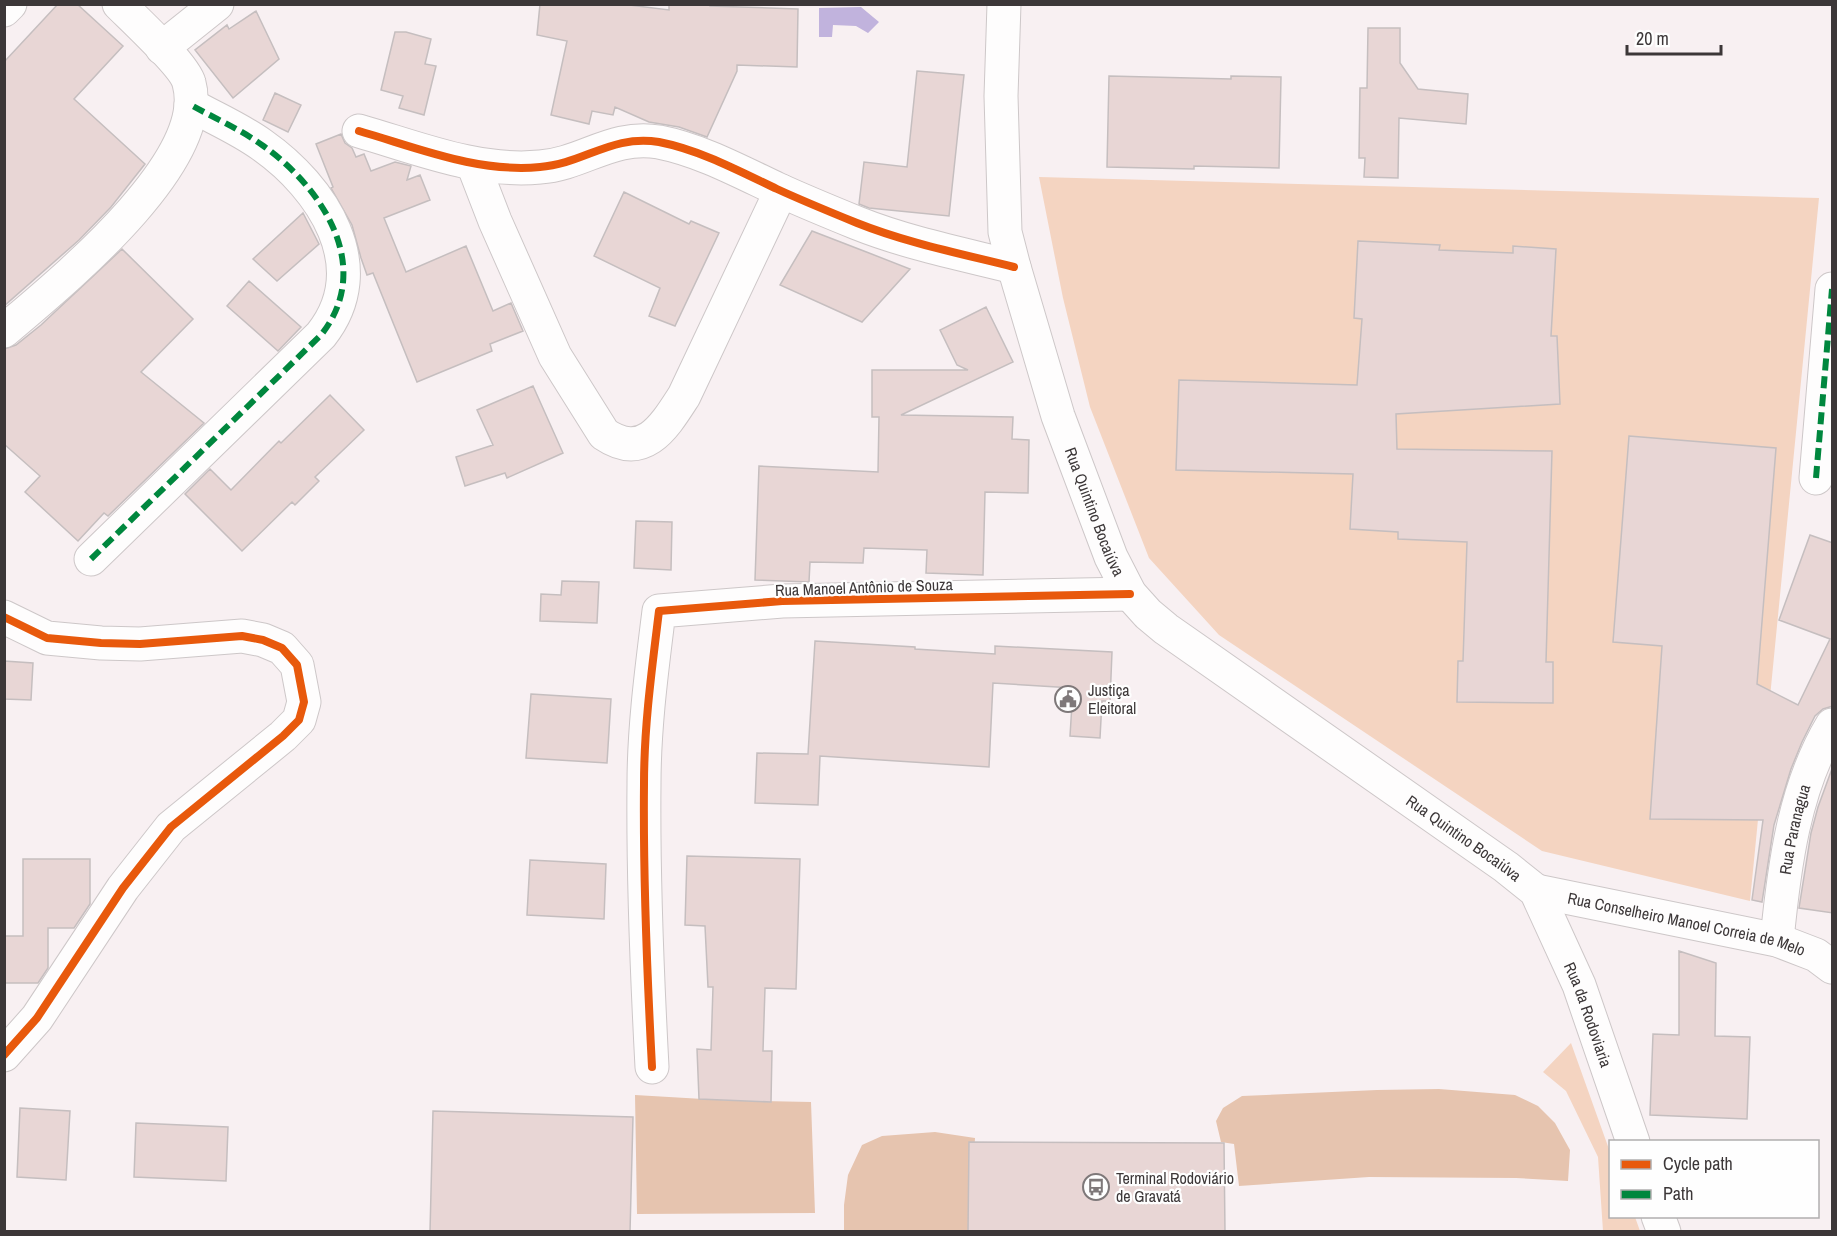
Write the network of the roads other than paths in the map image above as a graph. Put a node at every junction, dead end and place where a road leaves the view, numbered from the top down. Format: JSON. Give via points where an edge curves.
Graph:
{"nodes":[{"id":1,"x":10,"y":4,"type":"edge"},
{"id":2,"x":119,"y":4,"type":"edge"},
{"id":3,"x":218,"y":4,"type":"edge"},
{"id":4,"x":1004,"y":4,"type":"edge"},
{"id":5,"x":4,"y":10,"type":"edge"},
{"id":6,"x":162,"y":48,"type":"junction"},
{"id":7,"x":190,"y":105,"type":"junction"},
{"id":8,"x":358,"y":131,"type":"dead end"},
{"id":9,"x":472,"y":164,"type":"junction"},
{"id":10,"x":781,"y":191,"type":"junction"},
{"id":11,"x":1014,"y":267,"type":"junction"},
{"id":12,"x":1833,"y":290,"type":"edge"},
{"id":13,"x":4,"y":331,"type":"edge"},
{"id":14,"x":1816,"y":478,"type":"dead end"},
{"id":15,"x":91,"y":559,"type":"dead end"},
{"id":16,"x":1130,"y":594,"type":"junction"},
{"id":17,"x":4,"y":617,"type":"edge"},
{"id":18,"x":1833,"y":725,"type":"edge"},
{"id":19,"x":1536,"y":891,"type":"junction"},
{"id":20,"x":1777,"y":940,"type":"junction"},
{"id":21,"x":1827,"y":956,"type":"edge"},
{"id":22,"x":4,"y":1055,"type":"edge"},
{"id":23,"x":652,"y":1067,"type":"dead end"},
{"id":24,"x":1632,"y":1140,"type":"edge"}],
"edges":[{"from":1,"to":5,"type":"street"},
{"from":2,"to":6,"type":"street"},
{"from":3,"to":6,"type":"street"},
{"from":4,"to":11,"type":"street","name":"Rua Quintino Bocaiúva","via":[[1001,96],[1005,232]]},
{"from":6,"to":7,"type":"street","via":[[189,82]]},
{"from":7,"to":13,"type":"street","via":[[188,126],[177,150],[126,219]]},
{"from":7,"to":15,"type":"street","via":[[262,144],[319,200],[344,263],[342,293],[321,335]]},
{"from":8,"to":9,"type":"street"},
{"from":9,"to":10,"type":"street","via":[[543,167],[619,142],[643,140],[701,155]]},
{"from":9,"to":10,"type":"street","via":[[555,356],[604,434],[627,443],[654,437],[684,396]]},
{"from":10,"to":11,"type":"street","via":[[894,236]]},
{"from":11,"to":16,"type":"street","name":"Rua Quintino Bocaiúva","via":[[1058,416],[1111,557]]},
{"from":12,"to":14,"type":"street"},
{"from":16,"to":19,"type":"street","name":"Rua Quintino Bocaiúva","via":[[1166,629]]},
{"from":16,"to":23,"type":"street","name":"Rua Manoel Antônio de Souza","via":[[782,601],[659,611],[644,782]]},
{"from":17,"to":22,"type":"street","via":[[47,638],[100,643],[242,636],[263,640],[282,648],[297,665],[304,702],[299,720],[283,736],[171,827],[123,888],[37,1018]]},
{"from":18,"to":20,"type":"street","name":"Rua Paranagua","via":[[1820,746],[1796,818]]},
{"from":19,"to":20,"type":"street","name":"Rua Conselheiro Manoel Correia de Melo"},
{"from":19,"to":24,"type":"street","name":"Rua da Rodoviaria","via":[[1579,985]]},
{"from":20,"to":21,"type":"street","name":"Rua Conselheiro Manoel Correia de Melo"}]}
